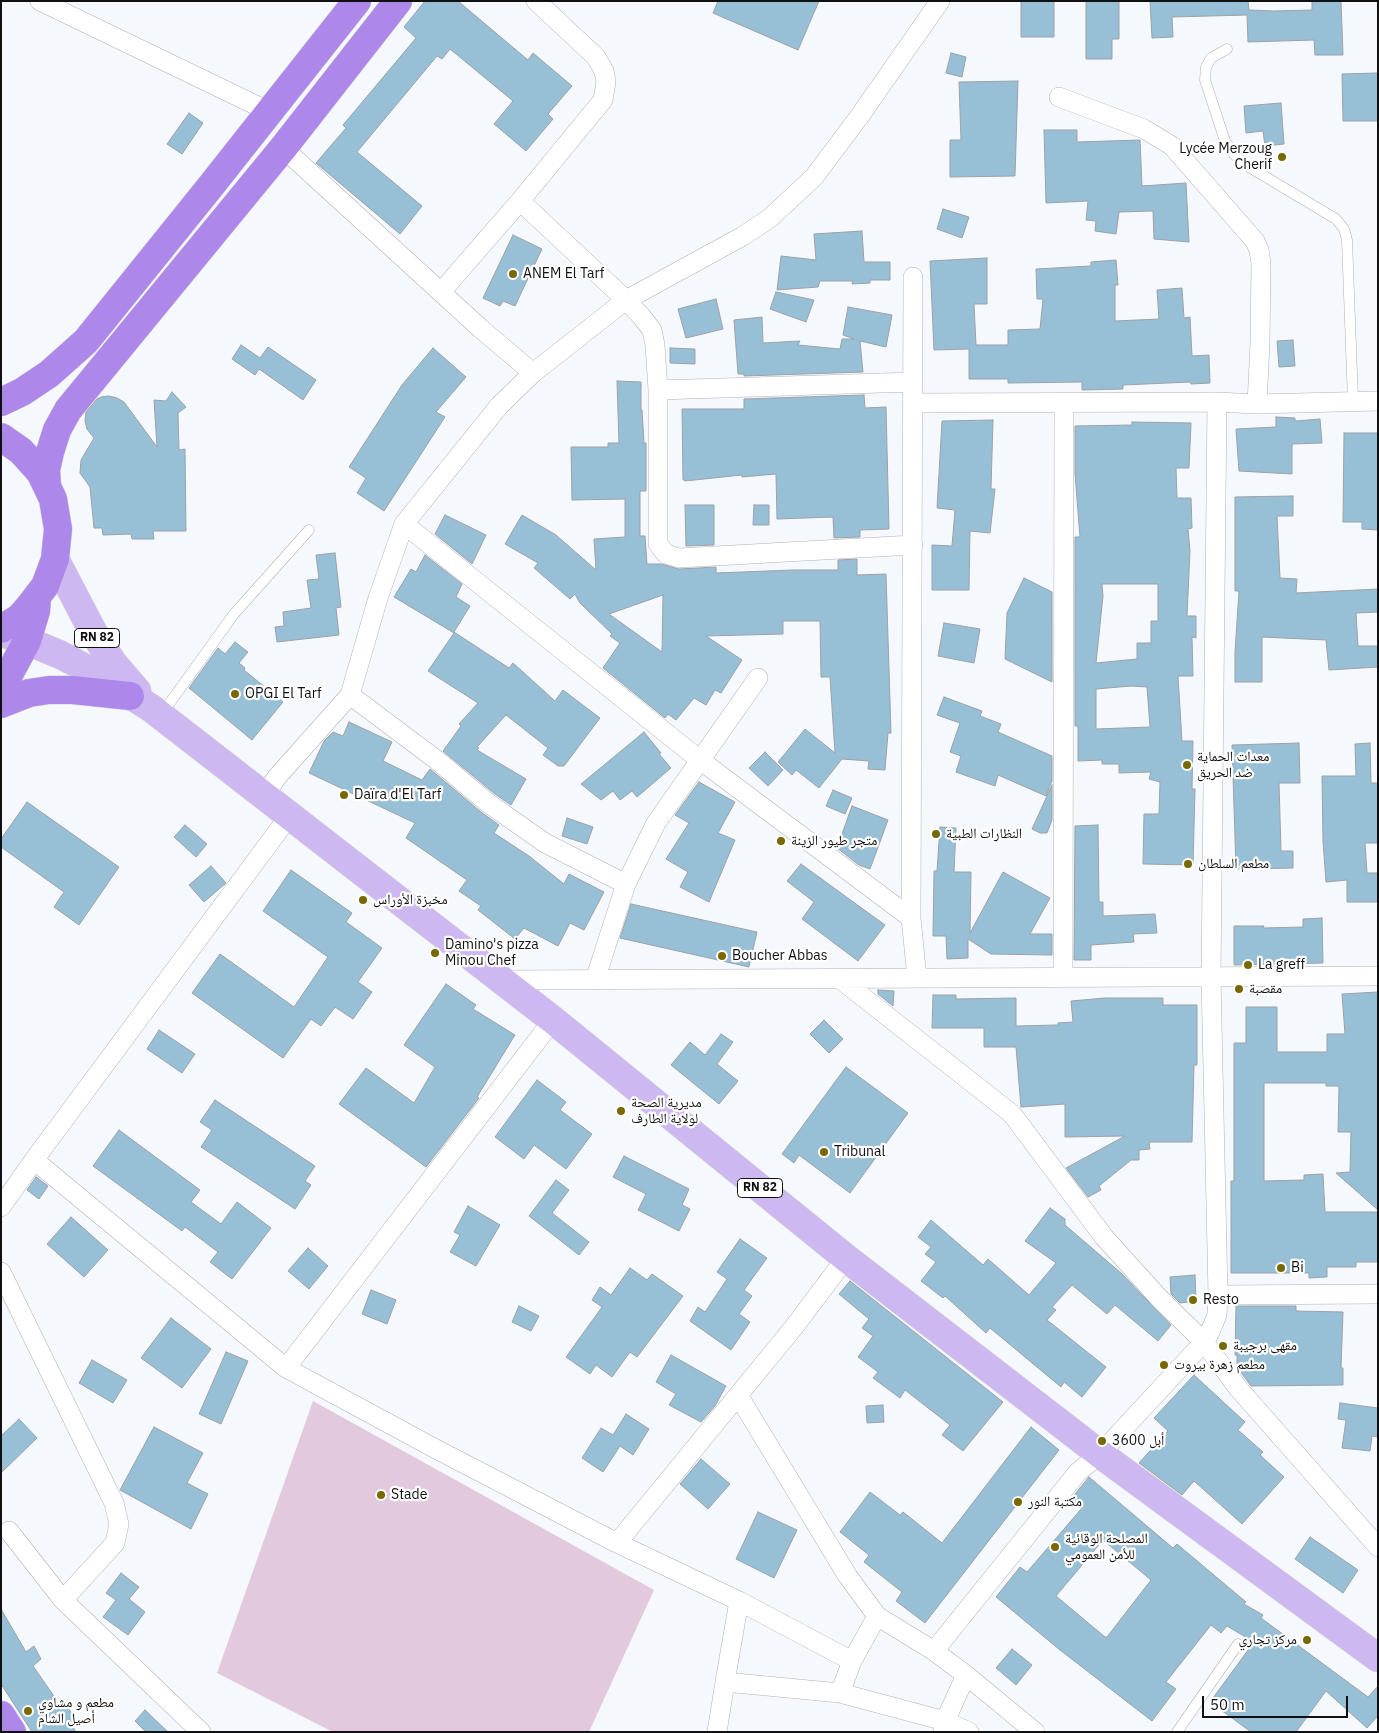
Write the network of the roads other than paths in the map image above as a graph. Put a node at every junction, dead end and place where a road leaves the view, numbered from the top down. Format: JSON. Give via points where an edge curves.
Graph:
{"nodes":[{"id":1,"x":40,"y":1,"type":"edge"},
{"id":2,"x":357,"y":1,"type":"edge"},
{"id":3,"x":398,"y":1,"type":"edge"},
{"id":4,"x":536,"y":1,"type":"edge"},
{"id":5,"x":940,"y":1,"type":"edge"},
{"id":6,"x":1226,"y":49,"type":"dead end"},
{"id":7,"x":1059,"y":97,"type":"dead end"},
{"id":8,"x":270,"y":112,"type":"junction"},
{"id":9,"x":283,"y":148,"type":"junction"},
{"id":10,"x":520,"y":201,"type":"junction"},
{"id":11,"x":913,"y":277,"type":"dead end"},
{"id":12,"x":441,"y":292,"type":"junction"},
{"id":13,"x":626,"y":300,"type":"junction"},
{"id":14,"x":533,"y":373,"type":"junction"},
{"id":15,"x":913,"y":382,"type":"junction"},
{"id":16,"x":658,"y":390,"type":"junction"},
{"id":17,"x":1353,"y":401,"type":"junction"},
{"id":18,"x":1378,"y":401,"type":"edge"},
{"id":19,"x":1,"y":402,"type":"edge"},
{"id":20,"x":1217,"y":402,"type":"junction"},
{"id":21,"x":914,"y":403,"type":"junction"},
{"id":22,"x":1064,"y":403,"type":"junction"},
{"id":23,"x":1257,"y":404,"type":"junction"},
{"id":24,"x":1,"y":437,"type":"edge"},
{"id":25,"x":47,"y":485,"type":"junction"},
{"id":26,"x":404,"y":524,"type":"junction"},
{"id":27,"x":309,"y":530,"type":"dead end"},
{"id":28,"x":913,"y":545,"type":"junction"},
{"id":29,"x":55,"y":559,"type":"junction"},
{"id":30,"x":37,"y":598,"type":"junction"},
{"id":31,"x":1,"y":629,"type":"edge"},
{"id":32,"x":1,"y":633,"type":"edge"},
{"id":33,"x":27,"y":641,"type":"junction"},
{"id":34,"x":758,"y":678,"type":"dead end"},
{"id":35,"x":1,"y":685,"type":"edge"},
{"id":36,"x":350,"y":695,"type":"junction"},
{"id":37,"x":1,"y":704,"type":"edge"},
{"id":38,"x":147,"y":706,"type":"junction"},
{"id":39,"x":700,"y":760,"type":"junction"},
{"id":40,"x":264,"y":796,"type":"junction"},
{"id":41,"x":290,"y":816,"type":"junction"},
{"id":42,"x":626,"y":884,"type":"junction"},
{"id":43,"x":911,"y":918,"type":"junction"},
{"id":44,"x":1378,"y":976,"type":"edge"},
{"id":45,"x":1211,"y":977,"type":"junction"},
{"id":46,"x":840,"y":978,"type":"junction"},
{"id":47,"x":917,"y":978,"type":"junction"},
{"id":48,"x":1062,"y":978,"type":"junction"},
{"id":49,"x":502,"y":980,"type":"junction"},
{"id":50,"x":595,"y":980,"type":"junction"},
{"id":51,"x":553,"y":1020,"type":"junction"},
{"id":52,"x":34,"y":1160,"type":"junction"},
{"id":53,"x":1,"y":1208,"type":"edge"},
{"id":54,"x":846,"y":1258,"type":"junction"},
{"id":55,"x":1,"y":1272,"type":"edge"},
{"id":56,"x":1378,"y":1294,"type":"edge"},
{"id":57,"x":1218,"y":1295,"type":"junction"},
{"id":58,"x":1204,"y":1342,"type":"junction"},
{"id":59,"x":286,"y":1368,"type":"junction"},
{"id":60,"x":738,"y":1395,"type":"junction"},
{"id":61,"x":1100,"y":1454,"type":"junction"},
{"id":62,"x":9,"y":1531,"type":"dead end"},
{"id":63,"x":617,"y":1543,"type":"junction"},
{"id":64,"x":1378,"y":1547,"type":"edge"},
{"id":65,"x":63,"y":1600,"type":"junction"},
{"id":66,"x":740,"y":1601,"type":"junction"},
{"id":67,"x":877,"y":1616,"type":"junction"},
{"id":68,"x":1238,"y":1644,"type":"dead end"},
{"id":69,"x":934,"y":1651,"type":"junction"},
{"id":70,"x":1378,"y":1658,"type":"edge"},
{"id":71,"x":852,"y":1660,"type":"junction"},
{"id":72,"x":966,"y":1675,"type":"junction"},
{"id":73,"x":726,"y":1682,"type":"junction"},
{"id":74,"x":840,"y":1693,"type":"junction"},
{"id":75,"x":1,"y":1715,"type":"edge"},
{"id":76,"x":944,"y":1726,"type":"edge"},
{"id":77,"x":12,"y":1732,"type":"edge"},
{"id":78,"x":201,"y":1732,"type":"edge"},
{"id":79,"x":717,"y":1732,"type":"edge"},
{"id":80,"x":969,"y":1732,"type":"edge"},
{"id":81,"x":1035,"y":1732,"type":"edge"},
{"id":82,"x":1177,"y":1732,"type":"edge"}],
"edges":[{"from":1,"to":8,"type":"street"},
{"from":2,"to":8,"type":"highway"},
{"from":3,"to":9,"type":"highway"},
{"from":4,"to":10,"type":"street","via":[[596,57],[606,82],[603,100]]},
{"from":5,"to":13,"type":"street","via":[[814,177],[770,218]]},
{"from":6,"to":17,"type":"lane","via":[[1211,58],[1205,80],[1225,141],[1244,164],[1336,218],[1344,229]]},
{"from":7,"to":23,"type":"street","via":[[1144,128],[1172,146],[1255,241],[1261,263]]},
{"from":8,"to":19,"type":"highway","via":[[86,341],[49,374]]},
{"from":9,"to":12,"type":"street"},
{"from":9,"to":25,"type":"highway","via":[[68,410],[50,452]]},
{"from":10,"to":12,"type":"street"},
{"from":10,"to":13,"type":"street"},
{"from":11,"to":15,"type":"street"},
{"from":12,"to":14,"type":"street"},
{"from":13,"to":14,"type":"street"},
{"from":13,"to":16,"type":"street","via":[[652,330]]},
{"from":14,"to":26,"type":"street","via":[[499,406]]},
{"from":15,"to":16,"type":"street"},
{"from":15,"to":21,"type":"street"},
{"from":16,"to":28,"type":"street","via":[[658,544],[666,554],[679,558]]},
{"from":17,"to":18,"type":"street"},
{"from":17,"to":23,"type":"street"},
{"from":20,"to":22,"type":"street"},
{"from":20,"to":23,"type":"street"},
{"from":20,"to":45,"type":"street"},
{"from":21,"to":22,"type":"street"},
{"from":21,"to":28,"type":"street"},
{"from":22,"to":48,"type":"street"},
{"from":24,"to":25,"type":"highway","via":[[31,461]]},
{"from":25,"to":29,"type":"highway","via":[[56,514]]},
{"from":26,"to":36,"type":"street","via":[[378,598]]},
{"from":26,"to":39,"type":"street"},
{"from":27,"to":38,"type":"lane"},
{"from":28,"to":43,"type":"street"},
{"from":29,"to":30,"type":"highway"},
{"from":29,"to":38,"type":"main road","number":"RN 82","via":[[92,630]]},
{"from":30,"to":31,"type":"highway","via":[[19,618]]},
{"from":30,"to":33,"type":"highway"},
{"from":32,"to":33,"type":"main road","number":"RN 82"},
{"from":33,"to":35,"type":"highway"},
{"from":33,"to":38,"type":"main road","number":"RN 82","via":[[91,671]]},
{"from":34,"to":39,"type":"street"},
{"from":36,"to":40,"type":"street"},
{"from":36,"to":42,"type":"street","via":[[488,803],[545,843]]},
{"from":37,"to":38,"type":"highway","via":[[29,693],[73,690]]},
{"from":38,"to":40,"type":"main road","number":"RN 82"},
{"from":39,"to":42,"type":"street","via":[[656,823]]},
{"from":39,"to":43,"type":"street"},
{"from":40,"to":41,"type":"main road","number":"RN 82"},
{"from":41,"to":49,"type":"main road","number":"RN 82"},
{"from":41,"to":52,"type":"street"},
{"from":42,"to":50,"type":"street"},
{"from":43,"to":47,"type":"street"},
{"from":44,"to":45,"type":"street"},
{"from":45,"to":48,"type":"street"},
{"from":45,"to":57,"type":"street"},
{"from":46,"to":47,"type":"street"},
{"from":46,"to":50,"type":"street"},
{"from":46,"to":58,"type":"street","via":[[1012,1114],[1104,1237]]},
{"from":47,"to":48,"type":"street"},
{"from":49,"to":50,"type":"street"},
{"from":49,"to":51,"type":"main road","number":"RN 82"},
{"from":51,"to":54,"type":"main road","number":"RN 82"},
{"from":51,"to":59,"type":"street"},
{"from":52,"to":53,"type":"street"},
{"from":52,"to":59,"type":"street"},
{"from":54,"to":60,"type":"street"},
{"from":54,"to":61,"type":"main road","number":"RN 82"},
{"from":55,"to":65,"type":"street","via":[[114,1503],[119,1524],[115,1543]]},
{"from":56,"to":57,"type":"street"},
{"from":57,"to":58,"type":"street","via":[[1217,1315]]},
{"from":58,"to":61,"type":"street"},
{"from":58,"to":64,"type":"street","via":[[1238,1388]]},
{"from":59,"to":63,"type":"street"},
{"from":60,"to":63,"type":"street"},
{"from":60,"to":67,"type":"street","via":[[847,1575]]},
{"from":61,"to":69,"type":"street","via":[[1078,1472]]},
{"from":61,"to":70,"type":"main road","number":"RN 82"},
{"from":62,"to":65,"type":"street"},
{"from":63,"to":66,"type":"street"},
{"from":65,"to":78,"type":"street"},
{"from":66,"to":71,"type":"street"},
{"from":66,"to":73,"type":"street"},
{"from":67,"to":69,"type":"street"},
{"from":67,"to":71,"type":"street"},
{"from":68,"to":82,"type":"lane"},
{"from":69,"to":72,"type":"street"},
{"from":71,"to":74,"type":"street"},
{"from":72,"to":76,"type":"street"},
{"from":72,"to":81,"type":"street"},
{"from":73,"to":74,"type":"street"},
{"from":73,"to":79,"type":"street"},
{"from":74,"to":76,"type":"street"},
{"from":75,"to":77,"type":"highway"},
{"from":76,"to":80,"type":"street"}]}
